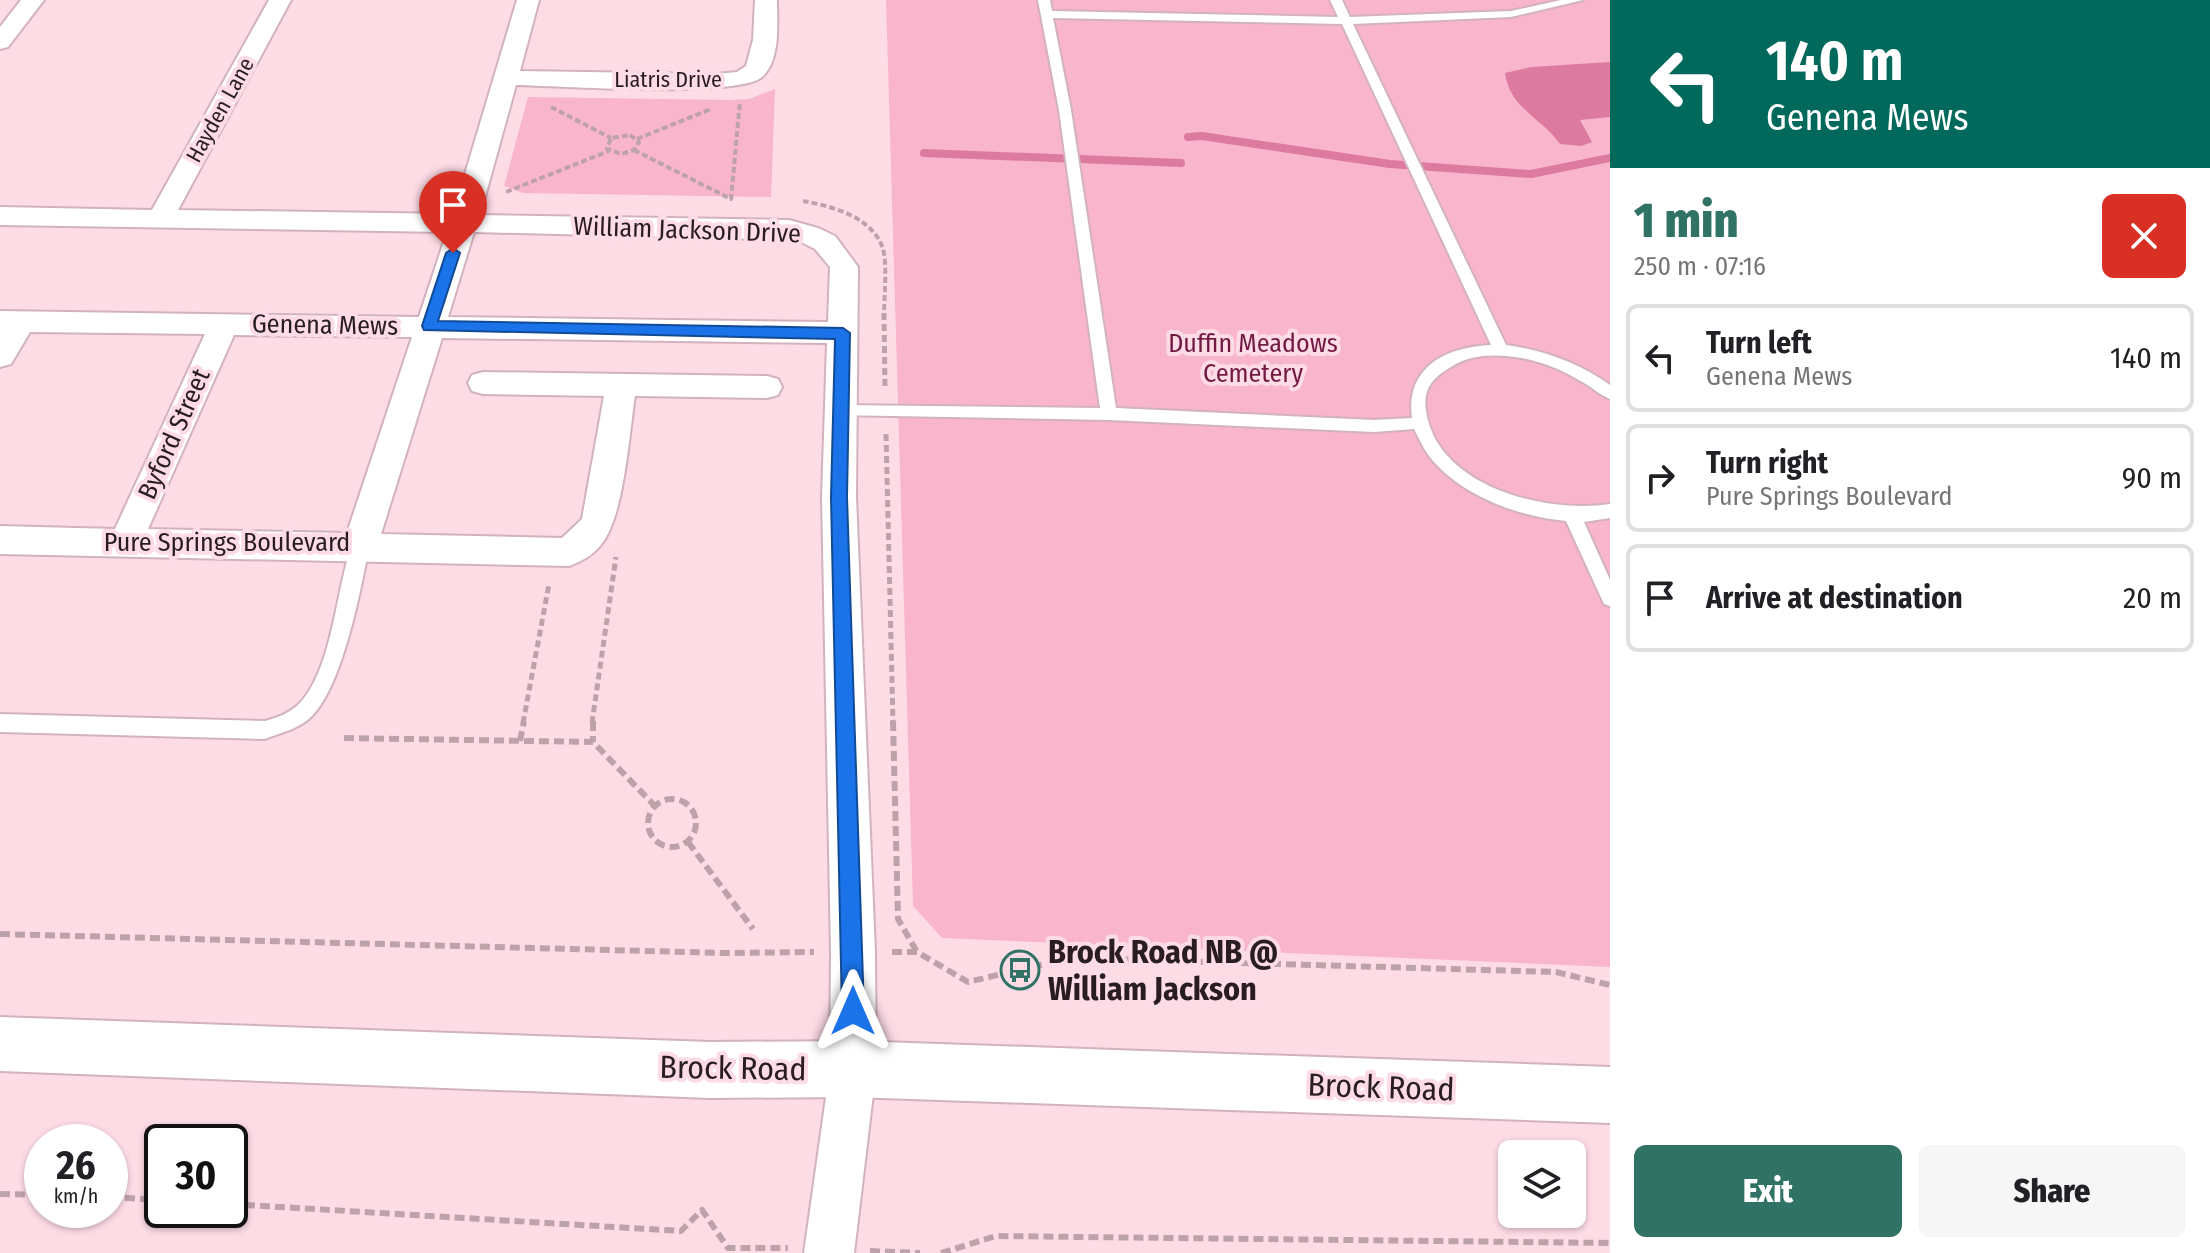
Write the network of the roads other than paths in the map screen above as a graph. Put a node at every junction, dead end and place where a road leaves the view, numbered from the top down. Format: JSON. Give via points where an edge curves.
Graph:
{"nodes":[{"id":1,"x":33,"y":0,"type":"edge"},
{"id":2,"x":280,"y":0,"type":"edge"},
{"id":3,"x":528,"y":0,"type":"edge"},
{"id":4,"x":766,"y":0,"type":"edge"},
{"id":5,"x":1336,"y":0,"type":"edge"},
{"id":6,"x":1577,"y":0,"type":"edge"},
{"id":7,"x":1045,"y":7,"type":"edge"},
{"id":8,"x":1346,"y":21,"type":"junction"},
{"id":9,"x":0,"y":42,"type":"edge"},
{"id":10,"x":506,"y":78,"type":"junction"},
{"id":11,"x":0,"y":216,"type":"edge"},
{"id":12,"x":160,"y":219,"type":"junction"},
{"id":13,"x":461,"y":224,"type":"junction"},
{"id":14,"x":11,"y":321,"type":"edge"},
{"id":15,"x":224,"y":324,"type":"junction"},
{"id":16,"x":429,"y":326,"type":"junction"},
{"id":17,"x":843,"y":333,"type":"junction"},
{"id":18,"x":1501,"y":350,"type":"junction"},
{"id":19,"x":0,"y":356,"type":"edge"},
{"id":20,"x":483,"y":383,"type":"dead end"},
{"id":21,"x":621,"y":385,"type":"junction"},
{"id":22,"x":767,"y":387,"type":"dead end"},
{"id":23,"x":1610,"y":393,"type":"edge"},
{"id":24,"x":841,"y":411,"type":"junction"},
{"id":25,"x":1109,"y":414,"type":"junction"},
{"id":26,"x":1419,"y":423,"type":"junction"},
{"id":27,"x":1610,"y":511,"type":"edge"},
{"id":28,"x":1573,"y":517,"type":"junction"},
{"id":29,"x":0,"y":540,"type":"edge"},
{"id":30,"x":125,"y":543,"type":"junction"},
{"id":31,"x":360,"y":547,"type":"junction"},
{"id":32,"x":1610,"y":599,"type":"edge"},
{"id":33,"x":0,"y":723,"type":"edge"},
{"id":34,"x":0,"y":1044,"type":"edge"},
{"id":35,"x":853,"y":1069,"type":"junction"},
{"id":36,"x":1610,"y":1095,"type":"edge"},
{"id":37,"x":829,"y":1253,"type":"edge"}],
"edges":[{"from":1,"to":9,"type":"street"},
{"from":2,"to":12,"type":"street","name":"Hayden Lane"},
{"from":3,"to":10,"type":"street","name":"Pure Springs Boulevard"},
{"from":4,"to":10,"type":"street","name":"Liatris Drive","via":[[761,61],[755,73],[737,79]]},
{"from":5,"to":8,"type":"lane"},
{"from":6,"to":8,"type":"lane","via":[[1511,14]]},
{"from":7,"to":8,"type":"lane"},
{"from":7,"to":25,"type":"lane"},
{"from":8,"to":18,"type":"lane"},
{"from":10,"to":13,"type":"street","name":"Pure Springs Boulevard"},
{"from":11,"to":12,"type":"street","name":"William Jackson Drive"},
{"from":12,"to":13,"type":"street","name":"William Jackson Drive"},
{"from":13,"to":16,"type":"street","name":"Pure Springs Boulevard"},
{"from":13,"to":17,"type":"street","name":"William Jackson Drive","via":[[801,230],[835,250],[844,267]]},
{"from":14,"to":15,"type":"street","name":"Genena Mews"},
{"from":14,"to":19,"type":"street"},
{"from":15,"to":16,"type":"street","name":"Genena Mews"},
{"from":15,"to":30,"type":"street","name":"Byford Street"},
{"from":16,"to":17,"type":"street","name":"Genena Mews"},
{"from":16,"to":31,"type":"street","name":"Pure Springs Boulevard"},
{"from":17,"to":24,"type":"street","name":"William Jackson Drive"},
{"from":18,"to":23,"type":"lane","via":[[1568,367]]},
{"from":18,"to":26,"type":"lane","via":[[1469,352],[1443,362],[1425,377],[1416,398]]},
{"from":20,"to":21,"type":"street"},
{"from":21,"to":22,"type":"street"},
{"from":21,"to":31,"type":"street","via":[[598,521],[569,552]]},
{"from":24,"to":25,"type":"lane"},
{"from":24,"to":35,"type":"street","name":"William Jackson Drive"},
{"from":25,"to":26,"type":"lane","via":[[1374,426]]},
{"from":26,"to":28,"type":"lane","via":[[1433,450],[1494,497],[1533,511]]},
{"from":27,"to":28,"type":"lane"},
{"from":28,"to":32,"type":"lane"},
{"from":29,"to":30,"type":"street","name":"Pure Springs Boulevard"},
{"from":30,"to":31,"type":"street","name":"Pure Springs Boulevard"},
{"from":31,"to":33,"type":"lane","via":[[353,588],[318,695],[288,722],[265,730]]},
{"from":34,"to":35,"type":"main road","name":"Brock Road","via":[[710,1070]]},
{"from":35,"to":36,"type":"main road","name":"Brock Road"},
{"from":35,"to":37,"type":"street","name":"William Jackson Drive"}]}
